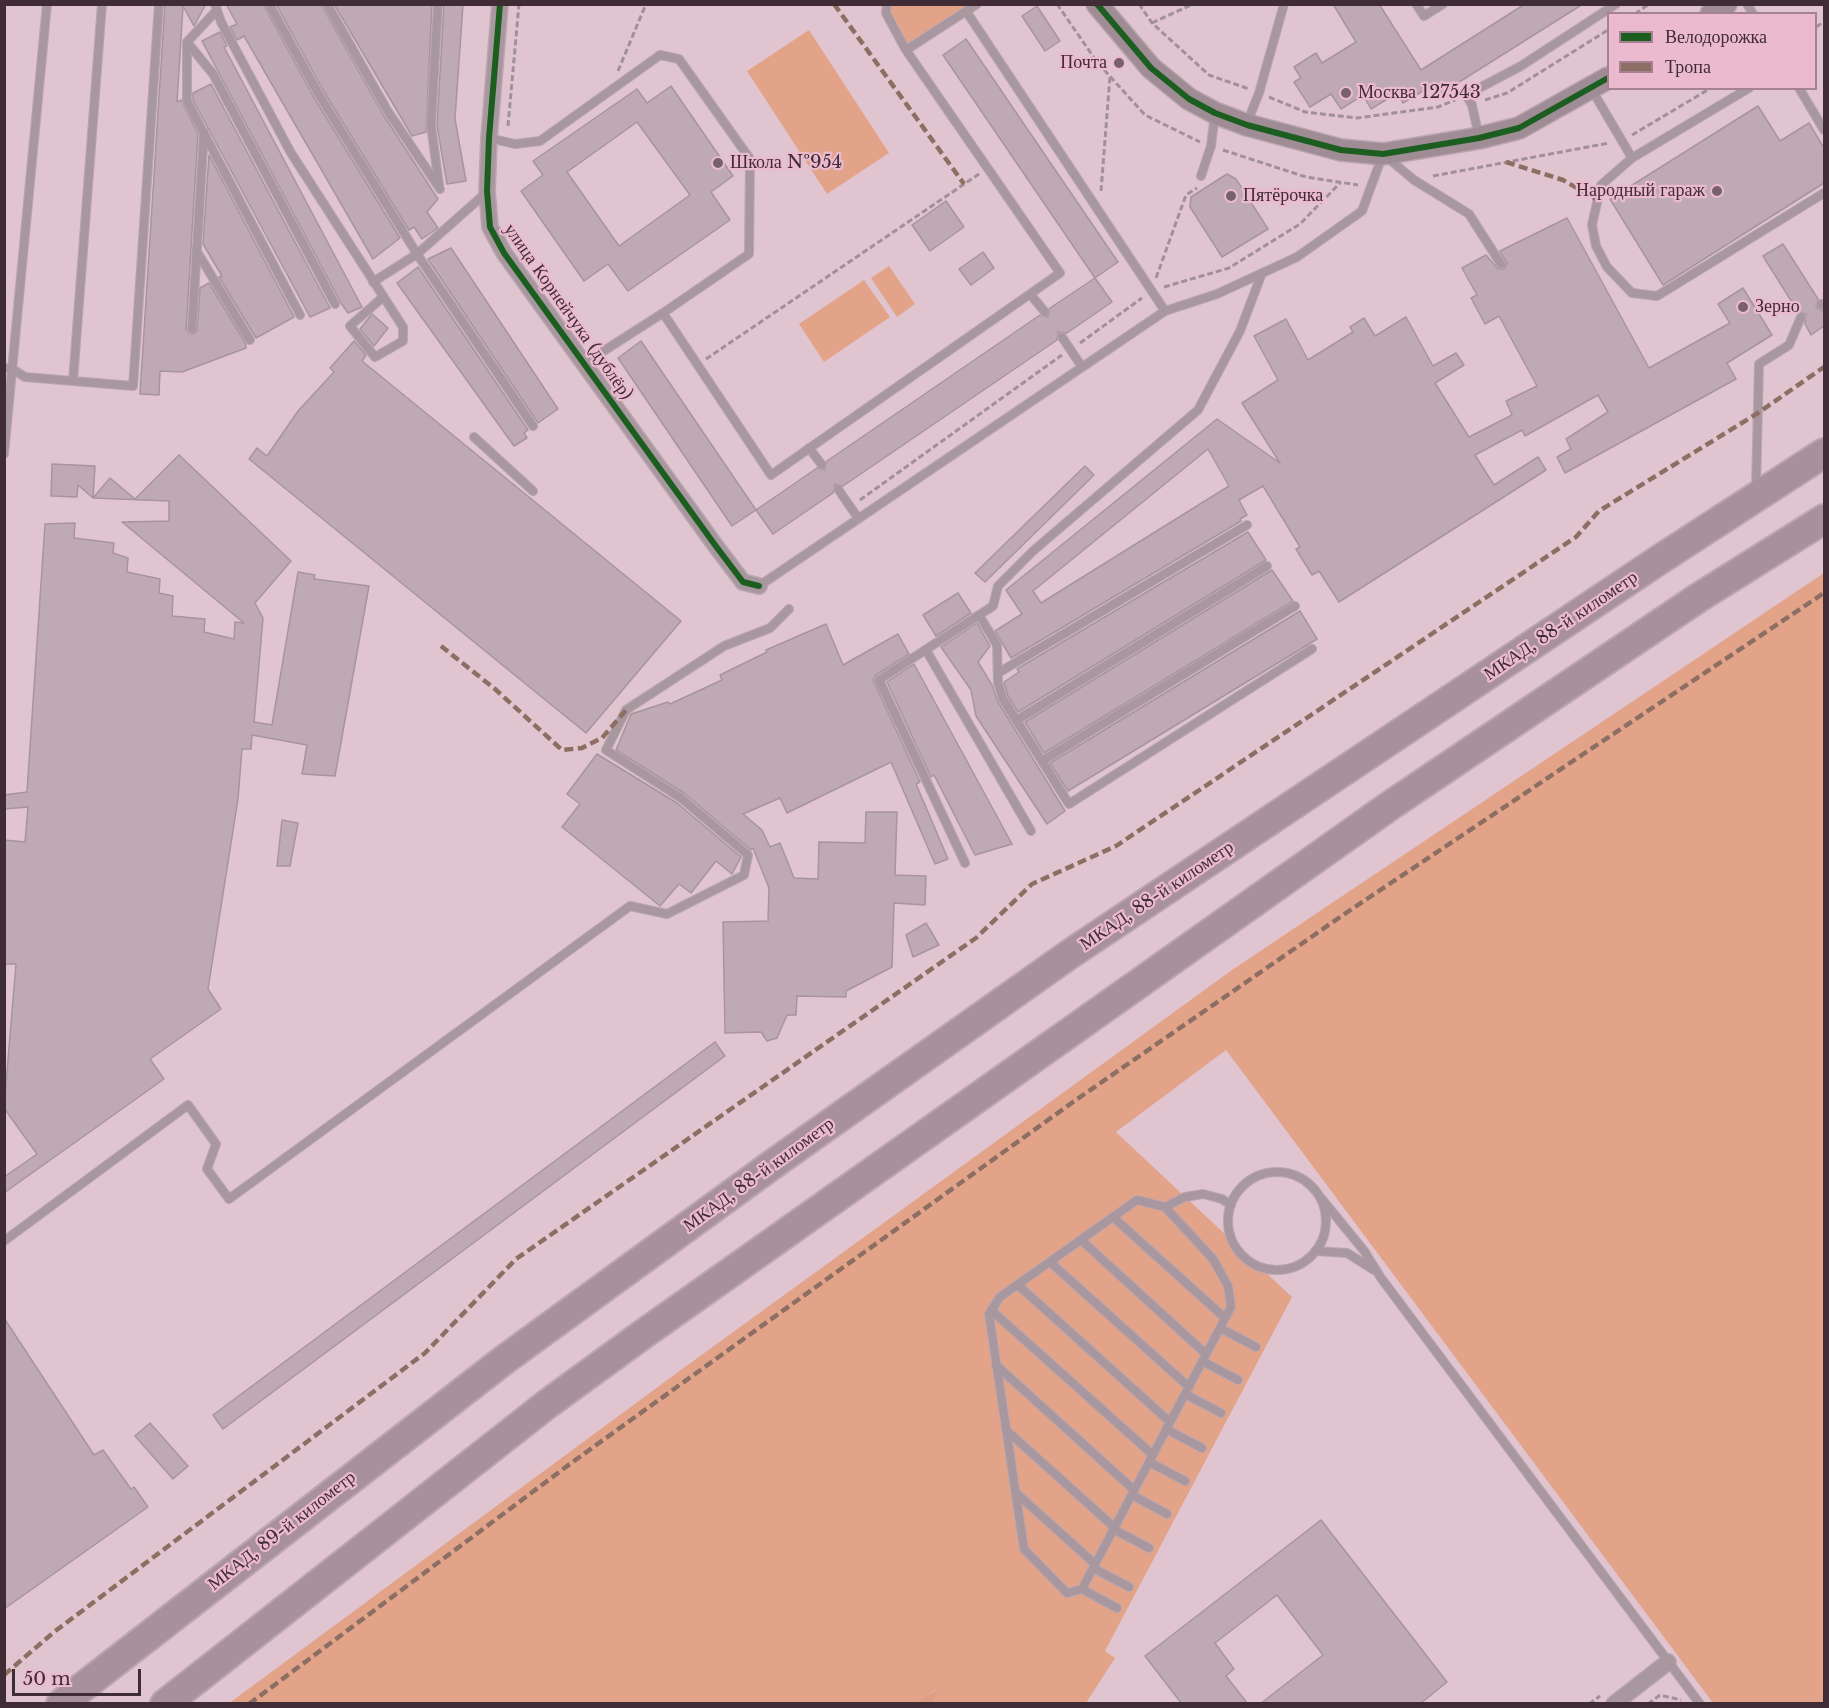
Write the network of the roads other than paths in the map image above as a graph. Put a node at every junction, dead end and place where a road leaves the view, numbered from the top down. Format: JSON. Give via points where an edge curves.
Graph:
{"nodes":[{"id":1,"x":47,"y":4,"type":"edge"},
{"id":2,"x":102,"y":4,"type":"edge"},
{"id":3,"x":159,"y":4,"type":"edge"},
{"id":4,"x":269,"y":4,"type":"edge"},
{"id":5,"x":327,"y":4,"type":"edge"},
{"id":6,"x":438,"y":4,"type":"edge"},
{"id":7,"x":500,"y":4,"type":"edge"},
{"id":8,"x":887,"y":4,"type":"edge"},
{"id":9,"x":977,"y":4,"type":"edge"},
{"id":10,"x":1097,"y":4,"type":"edge"},
{"id":11,"x":1284,"y":4,"type":"edge"},
{"id":12,"x":1416,"y":4,"type":"edge"},
{"id":13,"x":1443,"y":4,"type":"edge"},
{"id":14,"x":1616,"y":4,"type":"edge"},
{"id":15,"x":216,"y":7,"type":"edge"},
{"id":16,"x":966,"y":11,"type":"junction"},
{"id":17,"x":187,"y":42,"type":"junction"},
{"id":18,"x":906,"y":50,"type":"junction"},
{"id":19,"x":1600,"y":83,"type":"edge"},
{"id":20,"x":1746,"y":90,"type":"edge"},
{"id":21,"x":1800,"y":90,"type":"edge"},
{"id":22,"x":1215,"y":113,"type":"junction"},
{"id":23,"x":1247,"y":125,"type":"junction"},
{"id":24,"x":1824,"y":130,"type":"edge"},
{"id":25,"x":204,"y":132,"type":"junction"},
{"id":26,"x":489,"y":138,"type":"junction"},
{"id":27,"x":1479,"y":138,"type":"junction"},
{"id":28,"x":1383,"y":154,"type":"junction"},
{"id":29,"x":1632,"y":158,"type":"junction"},
{"id":30,"x":1204,"y":179,"type":"road end"},
{"id":31,"x":487,"y":192,"type":"junction"},
{"id":32,"x":1824,"y":193,"type":"edge"},
{"id":33,"x":195,"y":248,"type":"junction"},
{"id":34,"x":417,"y":254,"type":"junction"},
{"id":35,"x":1501,"y":264,"type":"dead end"},
{"id":36,"x":1262,"y":273,"type":"junction"},
{"id":37,"x":373,"y":282,"type":"junction"},
{"id":38,"x":1030,"y":294,"type":"junction"},
{"id":39,"x":382,"y":297,"type":"junction"},
{"id":40,"x":335,"y":304,"type":"dead end"},
{"id":41,"x":1165,"y":311,"type":"junction"},
{"id":42,"x":1045,"y":312,"type":"dead end"},
{"id":43,"x":663,"y":313,"type":"junction"},
{"id":44,"x":300,"y":315,"type":"dead end"},
{"id":45,"x":1801,"y":317,"type":"dead end"},
{"id":46,"x":192,"y":328,"type":"dead end"},
{"id":47,"x":1062,"y":337,"type":"dead end"},
{"id":48,"x":250,"y":340,"type":"dead end"},
{"id":49,"x":1082,"y":367,"type":"junction"},
{"id":50,"x":8,"y":368,"type":"edge"},
{"id":51,"x":588,"y":369,"type":"junction"},
{"id":52,"x":73,"y":381,"type":"junction"},
{"id":53,"x":533,"y":426,"type":"dead end"},
{"id":54,"x":474,"y":437,"type":"dead end"},
{"id":55,"x":810,"y":448,"type":"junction"},
{"id":56,"x":1824,"y":453,"type":"edge"},
{"id":57,"x":4,"y":454,"type":"edge"},
{"id":58,"x":822,"y":465,"type":"dead end"},
{"id":59,"x":838,"y":489,"type":"dead end"},
{"id":60,"x":533,"y":491,"type":"dead end"},
{"id":61,"x":1756,"y":498,"type":"junction"},
{"id":62,"x":858,"y":518,"type":"junction"},
{"id":63,"x":1824,"y":519,"type":"edge"},
{"id":64,"x":1247,"y":525,"type":"dead end"},
{"id":65,"x":1267,"y":566,"type":"dead end"},
{"id":66,"x":759,"y":586,"type":"joint"},
{"id":67,"x":1295,"y":606,"type":"dead end"},
{"id":68,"x":789,"y":609,"type":"dead end"},
{"id":69,"x":979,"y":615,"type":"junction"},
{"id":70,"x":1312,"y":649,"type":"dead end"},
{"id":71,"x":926,"y":650,"type":"junction"},
{"id":72,"x":998,"y":673,"type":"junction"},
{"id":73,"x":1017,"y":720,"type":"junction"},
{"id":74,"x":1042,"y":761,"type":"junction"},
{"id":75,"x":1031,"y":831,"type":"dead end"},
{"id":76,"x":965,"y":862,"type":"dead end"},
{"id":77,"x":1321,"y":1198,"type":"junction"},
{"id":78,"x":1231,"y":1205,"type":"junction"},
{"id":79,"x":1165,"y":1207,"type":"junction"},
{"id":80,"x":1113,"y":1217,"type":"junction"},
{"id":81,"x":1081,"y":1240,"type":"junction"},
{"id":82,"x":4,"y":1241,"type":"edge"},
{"id":83,"x":1315,"y":1251,"type":"junction"},
{"id":84,"x":1050,"y":1262,"type":"junction"},
{"id":85,"x":1381,"y":1278,"type":"junction"},
{"id":86,"x":1018,"y":1285,"type":"junction"},
{"id":87,"x":991,"y":1310,"type":"junction"},
{"id":88,"x":1225,"y":1318,"type":"junction"},
{"id":89,"x":1220,"y":1328,"type":"junction"},
{"id":90,"x":1256,"y":1347,"type":"dead end"},
{"id":91,"x":1204,"y":1358,"type":"junction"},
{"id":92,"x":504,"y":1360,"type":"joint"},
{"id":93,"x":996,"y":1365,"type":"junction"},
{"id":94,"x":1238,"y":1380,"type":"dead end"},
{"id":95,"x":1187,"y":1391,"type":"junction"},
{"id":96,"x":1221,"y":1413,"type":"dead end"},
{"id":97,"x":1168,"y":1426,"type":"junction"},
{"id":98,"x":1006,"y":1430,"type":"junction"},
{"id":99,"x":1202,"y":1448,"type":"dead end"},
{"id":100,"x":1151,"y":1459,"type":"junction"},
{"id":101,"x":1185,"y":1481,"type":"dead end"},
{"id":102,"x":1015,"y":1492,"type":"junction"},
{"id":103,"x":1133,"y":1492,"type":"junction"},
{"id":104,"x":1167,"y":1514,"type":"dead end"},
{"id":105,"x":1114,"y":1528,"type":"junction"},
{"id":106,"x":1149,"y":1548,"type":"dead end"},
{"id":107,"x":1094,"y":1566,"type":"junction"},
{"id":108,"x":1129,"y":1587,"type":"dead end"},
{"id":109,"x":1082,"y":1589,"type":"junction"},
{"id":110,"x":1118,"y":1608,"type":"dead end"},
{"id":111,"x":1668,"y":1662,"type":"junction"},
{"id":112,"x":61,"y":1704,"type":"edge"},
{"id":113,"x":165,"y":1704,"type":"edge"},
{"id":114,"x":1614,"y":1704,"type":"edge"},
{"id":115,"x":1700,"y":1704,"type":"edge"}],
"edges":[{"from":1,"to":50,"type":"lane"},
{"from":2,"to":52,"type":"lane"},
{"from":3,"to":52,"type":"lane","via":[[133,386]]},
{"from":4,"to":34,"type":"lane","via":[[318,93]]},
{"from":5,"to":6,"type":"lane","via":[[381,99],[440,189],[431,125]]},
{"from":7,"to":26,"type":"street","name":"улица Корнейчука (дублёр)"},
{"from":8,"to":18,"type":"lane","via":[[886,13]]},
{"from":9,"to":16,"type":"lane"},
{"from":10,"to":22,"type":"street","via":[[1151,68],[1189,99]]},
{"from":11,"to":23,"type":"lane"},
{"from":12,"to":13,"type":"lane","via":[[1424,16]]},
{"from":14,"to":27,"type":"lane","via":[[1521,66],[1466,95]]},
{"from":15,"to":17,"type":"lane"},
{"from":15,"to":37,"type":"lane","via":[[291,153]]},
{"from":16,"to":18,"type":"lane"},
{"from":16,"to":41,"type":"lane"},
{"from":17,"to":25,"type":"lane","via":[[187,101]]},
{"from":17,"to":40,"type":"lane","via":[[213,74]]},
{"from":18,"to":38,"type":"lane","via":[[1060,273]]},
{"from":19,"to":27,"type":"street","via":[[1519,128]]},
{"from":19,"to":29,"type":"lane"},
{"from":20,"to":29,"type":"lane"},
{"from":21,"to":24,"type":"lane"},
{"from":22,"to":23,"type":"street"},
{"from":22,"to":30,"type":"lane"},
{"from":23,"to":28,"type":"street","via":[[1341,150]]},
{"from":25,"to":33,"type":"lane"},
{"from":25,"to":44,"type":"lane"},
{"from":26,"to":31,"type":"street","name":"улица Корнейчука (дублёр)"},
{"from":26,"to":43,"type":"lane","via":[[515,144],[540,141],[660,55],[680,59],[750,159],[749,254]]},
{"from":27,"to":28,"type":"street"},
{"from":28,"to":35,"type":"lane","via":[[1414,180],[1469,214]]},
{"from":28,"to":36,"type":"lane","via":[[1362,211],[1297,257]]},
{"from":29,"to":32,"type":"lane","via":[[1601,185],[1592,225],[1596,246],[1607,267],[1620,284],[1642,296],[1657,297]]},
{"from":31,"to":34,"type":"lane"},
{"from":31,"to":51,"type":"street","name":"улица Корнейчука (дублёр)","via":[[490,227],[504,253]]},
{"from":33,"to":46,"type":"lane"},
{"from":33,"to":48,"type":"lane"},
{"from":34,"to":37,"type":"lane"},
{"from":34,"to":53,"type":"lane"},
{"from":36,"to":41,"type":"lane"},
{"from":36,"to":69,"type":"lane","via":[[1240,330],[1198,410],[1033,551],[998,586],[993,606]]},
{"from":37,"to":39,"type":"lane"},
{"from":38,"to":42,"type":"lane"},
{"from":38,"to":55,"type":"lane"},
{"from":39,"to":39,"type":"lane","via":[[403,327],[403,341],[375,357],[350,326]]},
{"from":41,"to":49,"type":"lane"},
{"from":43,"to":51,"type":"lane","via":[[599,354]]},
{"from":43,"to":55,"type":"lane","via":[[771,475]]},
{"from":45,"to":61,"type":"lane","via":[[1789,345],[1759,364]]},
{"from":47,"to":49,"type":"lane"},
{"from":49,"to":62,"type":"lane"},
{"from":50,"to":52,"type":"lane","via":[[25,377]]},
{"from":50,"to":57,"type":"lane"},
{"from":51,"to":66,"type":"street","name":"улица Корнейчука (дублёр)","via":[[743,582]]},
{"from":54,"to":60,"type":"lane"},
{"from":55,"to":58,"type":"lane"},
{"from":56,"to":61,"type":"highway","name":"МКАД, 88-й километр"},
{"from":59,"to":62,"type":"lane"},
{"from":61,"to":92,"type":"highway","name":"МКАД, 88-й километр","via":[[1080,947]]},
{"from":62,"to":66,"type":"lane"},
{"from":63,"to":113,"type":"highway","via":[[1698,598],[1381,812],[546,1405]]},
{"from":64,"to":72,"type":"lane"},
{"from":65,"to":73,"type":"lane"},
{"from":67,"to":74,"type":"lane"},
{"from":68,"to":82,"type":"lane","via":[[770,628],[724,646],[626,710],[606,750],[681,798],[748,855],[744,875],[667,914],[630,906],[229,1199],[207,1169],[216,1144],[188,1105]]},
{"from":69,"to":71,"type":"lane"},
{"from":69,"to":72,"type":"lane","via":[[998,645]]},
{"from":70,"to":74,"type":"lane","via":[[1069,804]]},
{"from":71,"to":75,"type":"lane"},
{"from":71,"to":76,"type":"lane","via":[[879,680]]},
{"from":72,"to":73,"type":"lane","via":[[1004,699]]},
{"from":73,"to":74,"type":"lane"},
{"from":77,"to":78,"type":"lane","via":[[1297,1176],[1276,1172],[1245,1183]]},
{"from":77,"to":83,"type":"lane","via":[[1325,1230]]},
{"from":77,"to":85,"type":"lane"},
{"from":78,"to":79,"type":"lane","via":[[1203,1194]]},
{"from":78,"to":83,"type":"lane","via":[[1228,1222],[1233,1243],[1257,1266],[1289,1268]]},
{"from":79,"to":80,"type":"lane","via":[[1137,1200]]},
{"from":79,"to":88,"type":"lane","via":[[1213,1258],[1228,1286],[1231,1307]]},
{"from":80,"to":81,"type":"lane"},
{"from":80,"to":88,"type":"lane"},
{"from":81,"to":84,"type":"lane"},
{"from":81,"to":91,"type":"lane"},
{"from":83,"to":85,"type":"lane","via":[[1347,1253],[1366,1263]]},
{"from":84,"to":86,"type":"lane"},
{"from":84,"to":95,"type":"lane"},
{"from":85,"to":111,"type":"lane"},
{"from":86,"to":87,"type":"lane","via":[[1000,1297]]},
{"from":86,"to":97,"type":"lane"},
{"from":87,"to":93,"type":"lane","via":[[988,1314]]},
{"from":87,"to":100,"type":"lane"},
{"from":88,"to":89,"type":"lane"},
{"from":89,"to":90,"type":"lane"},
{"from":89,"to":91,"type":"lane"},
{"from":91,"to":94,"type":"lane"},
{"from":91,"to":95,"type":"lane"},
{"from":92,"to":112,"type":"highway","name":"МКАД, 89-й километр"},
{"from":93,"to":98,"type":"lane"},
{"from":93,"to":103,"type":"lane"},
{"from":95,"to":96,"type":"lane"},
{"from":95,"to":97,"type":"lane"},
{"from":97,"to":99,"type":"lane"},
{"from":97,"to":100,"type":"lane"},
{"from":98,"to":102,"type":"lane"},
{"from":98,"to":105,"type":"lane"},
{"from":100,"to":101,"type":"lane"},
{"from":100,"to":103,"type":"lane"},
{"from":102,"to":107,"type":"lane"},
{"from":102,"to":109,"type":"lane","via":[[1024,1549],[1067,1593]]},
{"from":103,"to":104,"type":"lane"},
{"from":103,"to":105,"type":"lane"},
{"from":105,"to":106,"type":"lane"},
{"from":105,"to":107,"type":"lane"},
{"from":107,"to":108,"type":"lane"},
{"from":107,"to":109,"type":"lane"},
{"from":109,"to":110,"type":"lane"},
{"from":111,"to":114,"type":"street"},
{"from":111,"to":115,"type":"lane"}]}
